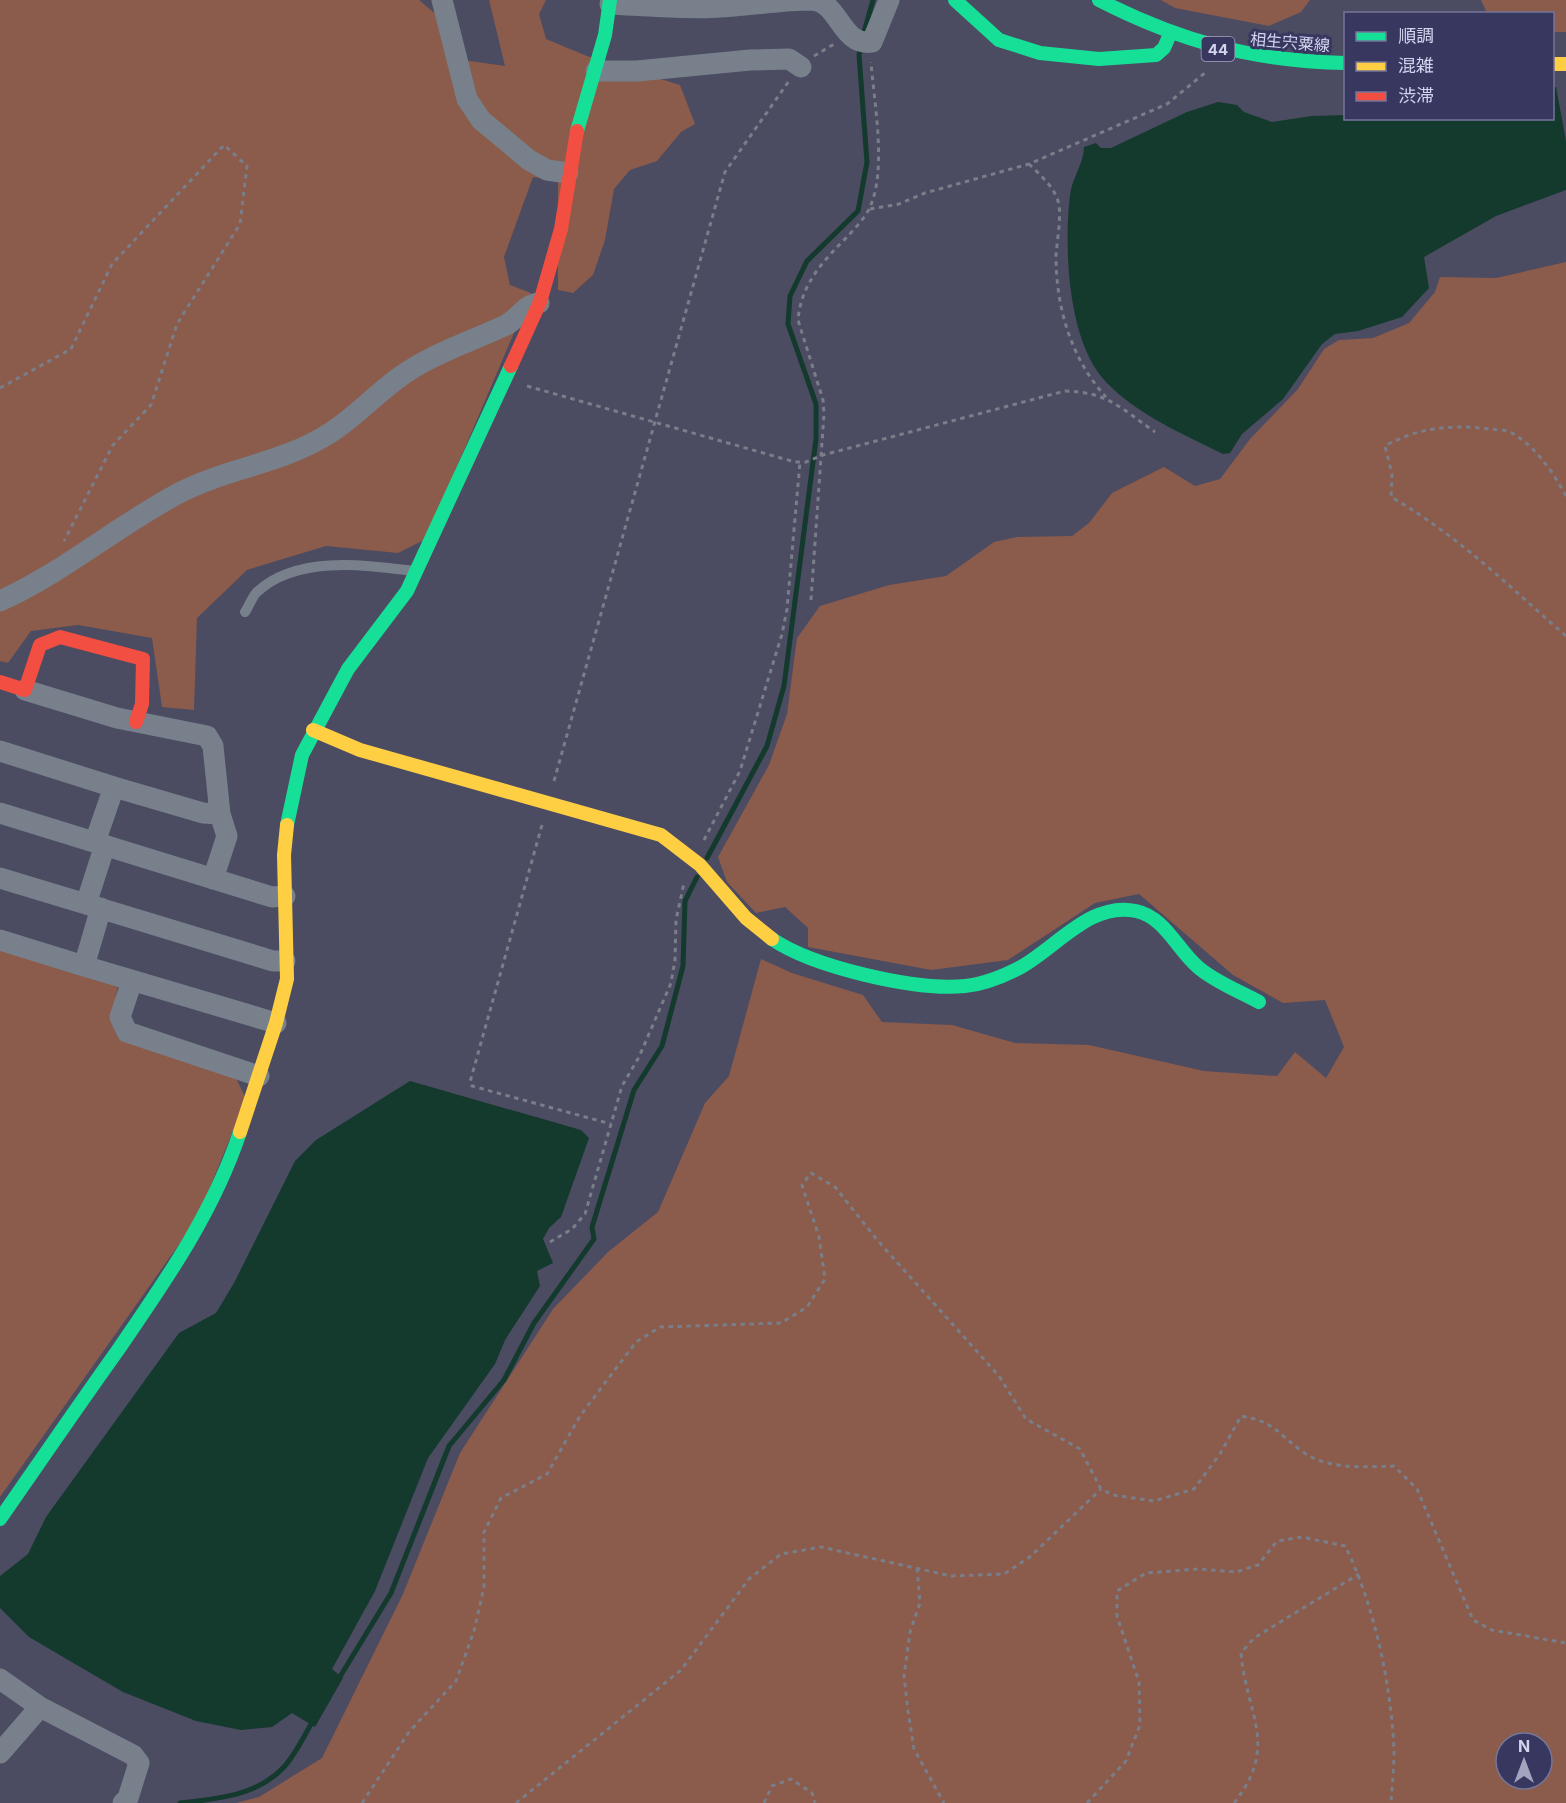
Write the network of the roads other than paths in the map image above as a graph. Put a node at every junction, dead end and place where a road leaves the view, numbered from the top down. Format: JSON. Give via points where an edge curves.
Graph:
{"nodes":[{"id":1,"x":442,"y":0,"type":"edge"},
{"id":2,"x":889,"y":0,"type":"edge"},
{"id":3,"x":955,"y":0,"type":"edge"},
{"id":4,"x":1099,"y":0,"type":"edge"},
{"id":5,"x":610,"y":2,"type":"edge"},
{"id":6,"x":1170,"y":34,"type":"junction"},
{"id":7,"x":1344,"y":63,"type":"edge"},
{"id":8,"x":801,"y":67,"type":"road end"},
{"id":9,"x":596,"y":71,"type":"junction"},
{"id":10,"x":568,"y":173,"type":"junction"},
{"id":11,"x":540,"y":302,"type":"junction"},
{"id":12,"x":417,"y":572,"type":"junction"},
{"id":13,"x":0,"y":601,"type":"edge"},
{"id":14,"x":245,"y":612,"type":"dead end"},
{"id":15,"x":0,"y":682,"type":"edge"},
{"id":16,"x":25,"y":690,"type":"junction"},
{"id":17,"x":136,"y":722,"type":"junction"},
{"id":18,"x":313,"y":730,"type":"junction"},
{"id":19,"x":0,"y":751,"type":"edge"},
{"id":20,"x":114,"y":787,"type":"junction"},
{"id":21,"x":0,"y":813,"type":"edge"},
{"id":22,"x":220,"y":814,"type":"junction"},
{"id":23,"x":100,"y":843,"type":"junction"},
{"id":24,"x":0,"y":878,"type":"edge"},
{"id":25,"x":213,"y":879,"type":"junction"},
{"id":26,"x":285,"y":896,"type":"junction"},
{"id":27,"x":93,"y":906,"type":"junction"},
{"id":28,"x":0,"y":940,"type":"edge"},
{"id":29,"x":285,"y":961,"type":"junction"},
{"id":30,"x":84,"y":966,"type":"junction"},
{"id":31,"x":132,"y":981,"type":"junction"},
{"id":32,"x":1259,"y":1002,"type":"dead end"},
{"id":33,"x":276,"y":1023,"type":"junction"},
{"id":34,"x":259,"y":1076,"type":"junction"},
{"id":35,"x":0,"y":1519,"type":"edge"},
{"id":36,"x":0,"y":1679,"type":"edge"},
{"id":37,"x":40,"y":1707,"type":"junction"},
{"id":38,"x":0,"y":1753,"type":"edge"},
{"id":39,"x":123,"y":1803,"type":"edge"}],
"edges":[{"from":1,"to":10,"type":"street","via":[[467,99],[481,120],[529,160],[547,170]]},
{"from":2,"to":5,"type":"street","via":[[861,40],[828,7],[815,0],[732,7]]},
{"from":3,"to":6,"type":"street","via":[[999,40],[1040,53],[1100,59],[1156,56]]},
{"from":4,"to":6,"type":"street","name":"相生宍粟線","number":"44"},
{"from":5,"to":9,"type":"street"},
{"from":6,"to":7,"type":"street","name":"相生宍粟線","number":"44","via":[[1235,53]]},
{"from":8,"to":9,"type":"street","via":[[789,59],[779,59]]},
{"from":9,"to":10,"type":"street"},
{"from":10,"to":11,"type":"street","via":[[561,229]]},
{"from":11,"to":12,"type":"street"},
{"from":11,"to":13,"type":"street","via":[[530,304],[510,323],[426,360],[330,434],[178,494],[35,585]]},
{"from":12,"to":14,"type":"lane","via":[[374,566],[331,566],[296,572],[256,593]]},
{"from":12,"to":18,"type":"street","via":[[348,669]]},
{"from":15,"to":16,"type":"street"},
{"from":16,"to":17,"type":"street"},
{"from":16,"to":17,"type":"street","via":[[40,645],[60,637],[143,659],[142,704]]},
{"from":17,"to":22,"type":"street","via":[[207,736],[213,746]]},
{"from":18,"to":26,"type":"street","via":[[302,755],[288,810]]},
{"from":18,"to":32,"type":"street","via":[[360,750],[661,835],[680,846],[708,872],[735,908],[768,939],[808,958],[933,986],[967,986],[1033,960],[1096,914],[1124,908],[1155,919],[1194,964]]},
{"from":19,"to":20,"type":"street"},
{"from":20,"to":22,"type":"street","via":[[203,813]]},
{"from":20,"to":23,"type":"street"},
{"from":21,"to":23,"type":"street"},
{"from":22,"to":25,"type":"street","via":[[227,836]]},
{"from":23,"to":25,"type":"street"},
{"from":23,"to":27,"type":"street"},
{"from":24,"to":27,"type":"street"},
{"from":25,"to":26,"type":"street","via":[[272,897]]},
{"from":26,"to":29,"type":"street"},
{"from":27,"to":29,"type":"street","via":[[273,961]]},
{"from":27,"to":30,"type":"street"},
{"from":28,"to":30,"type":"street"},
{"from":29,"to":33,"type":"street","via":[[287,980]]},
{"from":30,"to":31,"type":"street"},
{"from":31,"to":33,"type":"street"},
{"from":31,"to":34,"type":"street","via":[[120,1017],[127,1032]]},
{"from":33,"to":34,"type":"street"},
{"from":34,"to":35,"type":"street","via":[[227,1171],[203,1221],[139,1321]]},
{"from":36,"to":37,"type":"street"},
{"from":37,"to":38,"type":"street"},
{"from":37,"to":39,"type":"street","via":[[134,1755],[139,1763]]}]}
